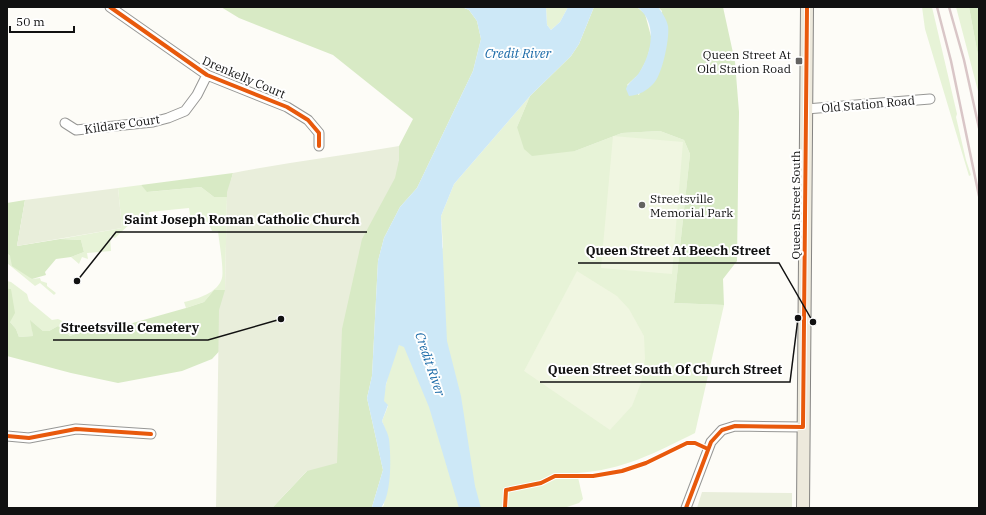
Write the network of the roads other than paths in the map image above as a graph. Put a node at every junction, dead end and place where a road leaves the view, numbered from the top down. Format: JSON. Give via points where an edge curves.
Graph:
{"nodes":[{"id":1,"x":110,"y":7,"type":"edge"},
{"id":2,"x":807,"y":7,"type":"edge"},
{"id":3,"x":207,"y":75,"type":"junction"},
{"id":4,"x":930,"y":99,"type":"dead end"},
{"id":5,"x":806,"y":109,"type":"junction"},
{"id":6,"x":65,"y":123,"type":"dead end"},
{"id":7,"x":320,"y":146,"type":"dead end"},
{"id":8,"x":803,"y":426,"type":"junction"},
{"id":9,"x":151,"y":434,"type":"dead end"},
{"id":10,"x":7,"y":436,"type":"edge"},
{"id":11,"x":686,"y":508,"type":"edge"},
{"id":12,"x":803,"y":508,"type":"edge"}],
"edges":[{"from":1,"to":3,"type":"street","name":"Drenkelly Court"},
{"from":2,"to":5,"type":"main road","name":"Queen Street South"},
{"from":3,"to":6,"type":"street","name":"Kildare Court","via":[[185,111],[168,118],[153,122],[76,130]]},
{"from":3,"to":7,"type":"street","name":"Drenkelly Court","via":[[287,107],[308,120],[319,133]]},
{"from":4,"to":5,"type":"street","name":"Old Station Road"},
{"from":5,"to":8,"type":"main road","name":"Queen Street South"},
{"from":8,"to":11,"type":"street","via":[[735,426],[722,430],[711,442]]},
{"from":8,"to":12,"type":"main road","name":"Queen Street South"},
{"from":9,"to":10,"type":"street","via":[[76,429],[29,438]]}]}
